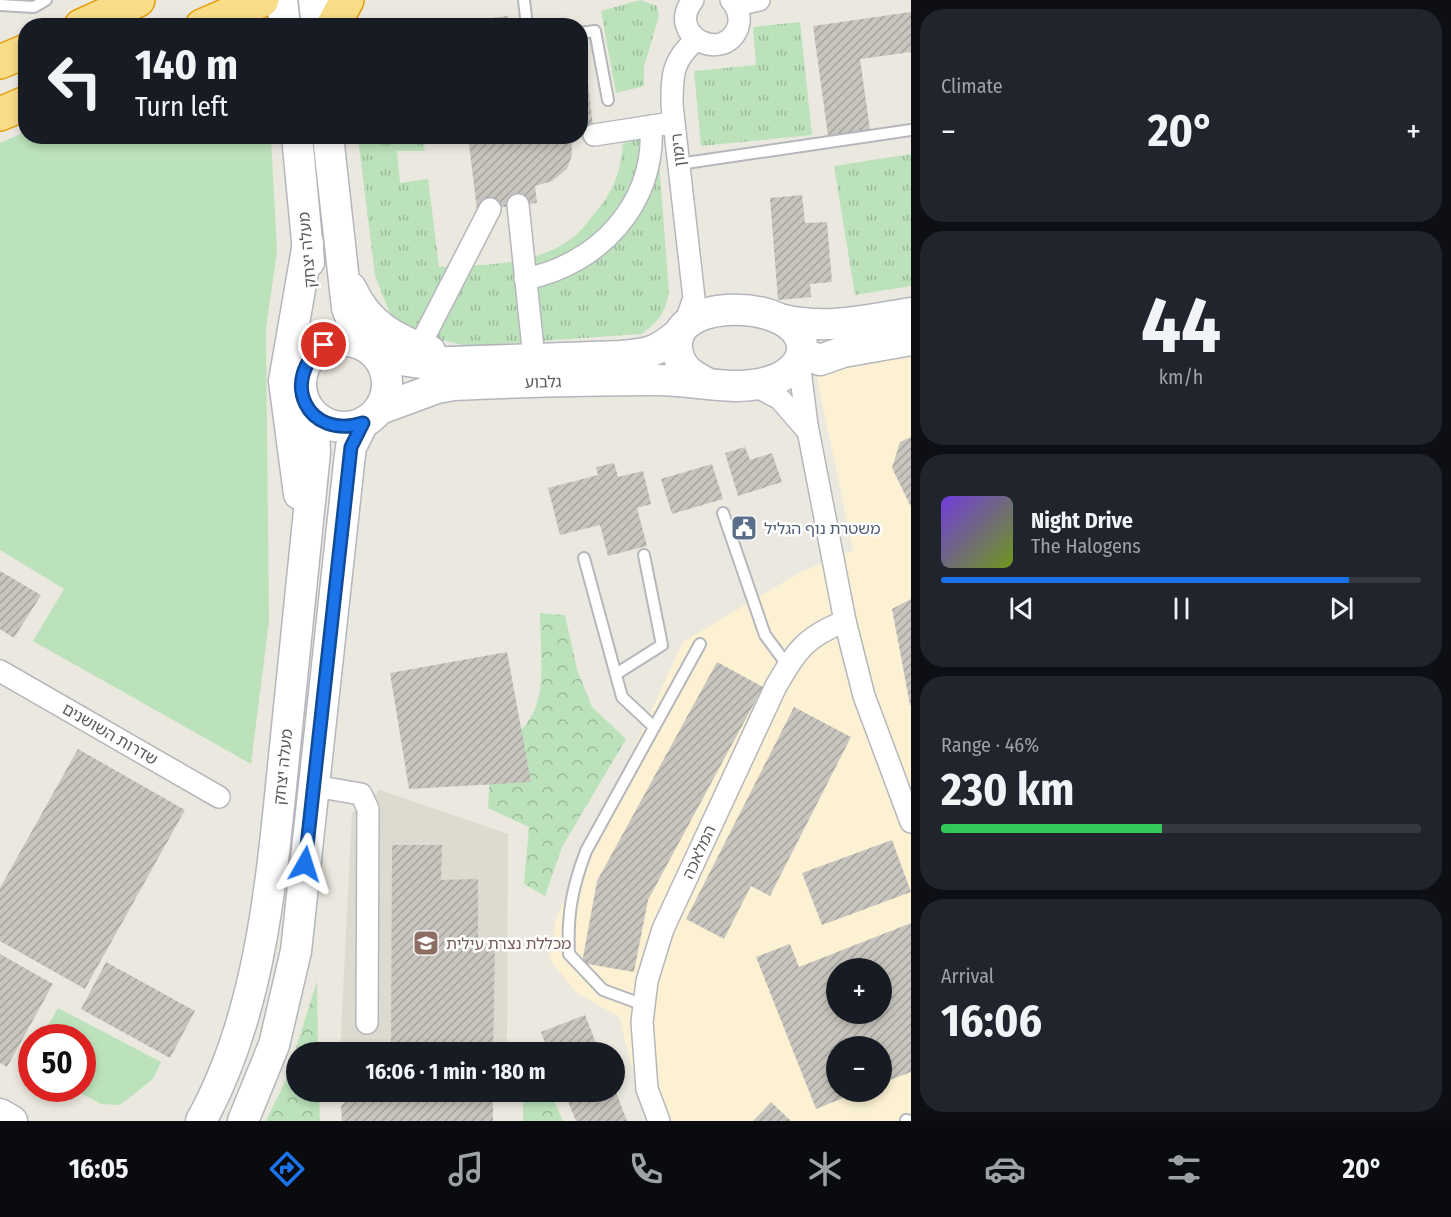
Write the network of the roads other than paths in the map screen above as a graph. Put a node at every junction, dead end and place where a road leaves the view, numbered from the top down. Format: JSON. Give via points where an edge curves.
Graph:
{"nodes":[{"id":1,"x":46,"y":0,"type":"edge"},
{"id":2,"x":138,"y":0,"type":"edge"},
{"id":3,"x":262,"y":0,"type":"edge"},
{"id":4,"x":282,"y":0,"type":"edge"},
{"id":5,"x":314,"y":0,"type":"edge"},
{"id":6,"x":347,"y":0,"type":"edge"},
{"id":7,"x":524,"y":0,"type":"edge"},
{"id":8,"x":692,"y":0,"type":"edge"},
{"id":9,"x":759,"y":0,"type":"edge"},
{"id":10,"x":734,"y":3,"type":"edge"},
{"id":11,"x":0,"y":5,"type":"edge"},
{"id":12,"x":99,"y":18,"type":"edge"},
{"id":13,"x":220,"y":18,"type":"edge"},
{"id":14,"x":284,"y":18,"type":"edge"},
{"id":15,"x":316,"y":18,"type":"edge"},
{"id":16,"x":337,"y":18,"type":"edge"},
{"id":17,"x":526,"y":18,"type":"edge"},
{"id":18,"x":588,"y":32,"type":"edge"},
{"id":19,"x":696,"y":40,"type":"junction"},
{"id":20,"x":18,"y":54,"type":"edge"},
{"id":21,"x":0,"y":62,"type":"edge"},
{"id":22,"x":608,"y":100,"type":"dead end"},
{"id":23,"x":18,"y":107,"type":"edge"},
{"id":24,"x":0,"y":114,"type":"edge"},
{"id":25,"x":674,"y":123,"type":"junction"},
{"id":26,"x":651,"y":126,"type":"junction"},
{"id":27,"x":911,"y":130,"type":"edge"},
{"id":28,"x":594,"y":135,"type":"dead end"},
{"id":29,"x":298,"y":144,"type":"edge"},
{"id":30,"x":329,"y":144,"type":"edge"},
{"id":31,"x":680,"y":164,"type":"junction"},
{"id":32,"x":519,"y":205,"type":"dead end"},
{"id":33,"x":490,"y":209,"type":"dead end"},
{"id":34,"x":308,"y":243,"type":"junction"},
{"id":35,"x":341,"y":266,"type":"junction"},
{"id":36,"x":692,"y":268,"type":"junction"},
{"id":37,"x":525,"y":279,"type":"junction"},
{"id":38,"x":738,"y":310,"type":"junction"},
{"id":39,"x":911,"y":313,"type":"edge"},
{"id":40,"x":784,"y":320,"type":"junction"},
{"id":41,"x":681,"y":331,"type":"junction"},
{"id":42,"x":911,"y":340,"type":"edge"},
{"id":43,"x":419,"y":347,"type":"junction"},
{"id":44,"x":368,"y":348,"type":"junction"},
{"id":45,"x":534,"y":358,"type":"junction"},
{"id":46,"x":800,"y":358,"type":"junction"},
{"id":47,"x":306,"y":363,"type":"junction"},
{"id":48,"x":470,"y":372,"type":"junction"},
{"id":49,"x":709,"y":384,"type":"junction"},
{"id":50,"x":752,"y":384,"type":"junction"},
{"id":51,"x":305,"y":404,"type":"junction"},
{"id":52,"x":372,"y":416,"type":"junction"},
{"id":53,"x":810,"y":435,"type":"junction"},
{"id":54,"x":345,"y":505,"type":"junction"},
{"id":55,"x":723,"y":513,"type":"dead end"},
{"id":56,"x":305,"y":547,"type":"junction"},
{"id":57,"x":644,"y":555,"type":"dead end"},
{"id":58,"x":584,"y":558,"type":"dead end"},
{"id":59,"x":845,"y":621,"type":"junction"},
{"id":60,"x":700,"y":644,"type":"dead end"},
{"id":61,"x":788,"y":666,"type":"junction"},
{"id":62,"x":0,"y":670,"type":"edge"},
{"id":63,"x":616,"y":674,"type":"junction"},
{"id":64,"x":654,"y":727,"type":"junction"},
{"id":65,"x":314,"y":786,"type":"junction"},
{"id":66,"x":219,"y":797,"type":"dead end"},
{"id":67,"x":911,"y":822,"type":"edge"},
{"id":68,"x":644,"y":1005,"type":"junction"},
{"id":69,"x":367,"y":1023,"type":"dead end"},
{"id":70,"x":223,"y":1077,"type":"junction"},
{"id":71,"x":0,"y":1114,"type":"edge"},
{"id":72,"x":12,"y":1121,"type":"edge"},
{"id":73,"x":180,"y":1121,"type":"edge"},
{"id":74,"x":201,"y":1121,"type":"edge"},
{"id":75,"x":243,"y":1121,"type":"edge"},
{"id":76,"x":659,"y":1121,"type":"edge"}],
"edges":[{"from":1,"to":11,"type":"lane","via":[[34,7]]},
{"from":2,"to":12,"type":"highway"},
{"from":3,"to":13,"type":"highway"},
{"from":4,"to":14,"type":"main road"},
{"from":5,"to":15,"type":"main road"},
{"from":6,"to":16,"type":"highway"},
{"from":7,"to":17,"type":"lane"},
{"from":8,"to":19,"type":"street","via":[[686,24]]},
{"from":9,"to":10,"type":"street"},
{"from":10,"to":19,"type":"street","via":[[739,22],[730,38],[709,45]]},
{"from":18,"to":22,"type":"lane","via":[[596,31]]},
{"from":19,"to":25,"type":"street","name":"רימון","via":[[675,66]]},
{"from":20,"to":21,"type":"highway"},
{"from":23,"to":24,"type":"highway"},
{"from":25,"to":26,"type":"street"},
{"from":25,"to":31,"type":"street","name":"רימון"},
{"from":26,"to":28,"type":"street"},
{"from":26,"to":37,"type":"street","via":[[652,144],[638,194],[608,237],[568,267]]},
{"from":27,"to":31,"type":"lane"},
{"from":29,"to":34,"type":"main road","name":"מעלה יצחק"},
{"from":30,"to":35,"type":"main road","name":"מעלה יצחק"},
{"from":31,"to":36,"type":"street","name":"רימון"},
{"from":32,"to":37,"type":"street"},
{"from":33,"to":43,"type":"street"},
{"from":34,"to":47,"type":"main road","name":"מעלה יצחק","via":[[312,313]]},
{"from":34,"to":56,"type":"main road","via":[[284,381]]},
{"from":35,"to":43,"type":"main road","via":[[366,313],[393,337]]},
{"from":35,"to":44,"type":"main road","name":"מעלה יצחק","via":[[347,308]]},
{"from":36,"to":38,"type":"street","name":"רימון","via":[[710,293]]},
{"from":36,"to":41,"type":"street","name":"רימון","via":[[694,298]]},
{"from":37,"to":45,"type":"street"},
{"from":38,"to":40,"type":"main road"},
{"from":38,"to":41,"type":"main road","via":[[712,311],[696,317]]},
{"from":39,"to":40,"type":"main road","via":[[826,325]]},
{"from":40,"to":46,"type":"main road","via":[[800,339]]},
{"from":41,"to":45,"type":"main road","name":"גלבוע","via":[[662,348],[648,354]]},
{"from":41,"to":49,"type":"main road","via":[[676,347],[680,361],[686,370]]},
{"from":42,"to":46,"type":"main road","via":[[820,360]]},
{"from":43,"to":48,"type":"main road"},
{"from":44,"to":47,"type":"main road","via":[[336,341],[324,345]]},
{"from":44,"to":48,"type":"main road","name":"גלבוע"},
{"from":44,"to":52,"type":"main road","via":[[381,362],[388,386]]},
{"from":45,"to":48,"type":"main road","name":"גלבוע"},
{"from":46,"to":50,"type":"main road","via":[[773,381]]},
{"from":46,"to":53,"type":"street"},
{"from":47,"to":51,"type":"main road","via":[[301,376]]},
{"from":48,"to":49,"type":"main road","name":"גלבוע"},
{"from":48,"to":52,"type":"main road","name":"גלבוע"},
{"from":48,"to":54,"type":"main road","via":[[411,408],[380,435],[366,455]]},
{"from":49,"to":50,"type":"main road"},
{"from":50,"to":53,"type":"street","via":[[780,399]]},
{"from":51,"to":52,"type":"main road","via":[[324,423],[351,427]]},
{"from":51,"to":56,"type":"main road","name":"מעלה יצחק","via":[[314,431],[315,452]]},
{"from":52,"to":54,"type":"main road","name":"מעלה יצחק","via":[[351,447]]},
{"from":53,"to":59,"type":"street"},
{"from":54,"to":65,"type":"main road","name":"מעלה יצחק"},
{"from":55,"to":61,"type":"lane","via":[[765,635]]},
{"from":56,"to":70,"type":"main road","name":"מעלה יצחק","via":[[280,797],[255,978]]},
{"from":57,"to":63,"type":"lane","via":[[662,645]]},
{"from":58,"to":63,"type":"lane"},
{"from":59,"to":61,"type":"street","name":"המלאכה","via":[[816,633]]},
{"from":59,"to":67,"type":"street","via":[[864,696]]},
{"from":60,"to":64,"type":"lane"},
{"from":61,"to":68,"type":"street","name":"המלאכה","via":[[663,930]]},
{"from":62,"to":66,"type":"street","name":"שדרות השושנים"},
{"from":63,"to":64,"type":"lane","via":[[622,697]]},
{"from":64,"to":68,"type":"lane","via":[[586,851],[572,887],[567,928],[569,954],[603,990]]},
{"from":65,"to":69,"type":"street","via":[[361,795],[368,810]]},
{"from":65,"to":75,"type":"main road","name":"מעלה יצחק","via":[[296,951],[286,1000],[274,1045]]},
{"from":68,"to":76,"type":"street","name":"המלאכה","via":[[647,1089]]},
{"from":70,"to":73,"type":"main road"},
{"from":70,"to":74,"type":"main road","name":"מעלה יצחק"},
{"from":71,"to":72,"type":"main road"}]}
